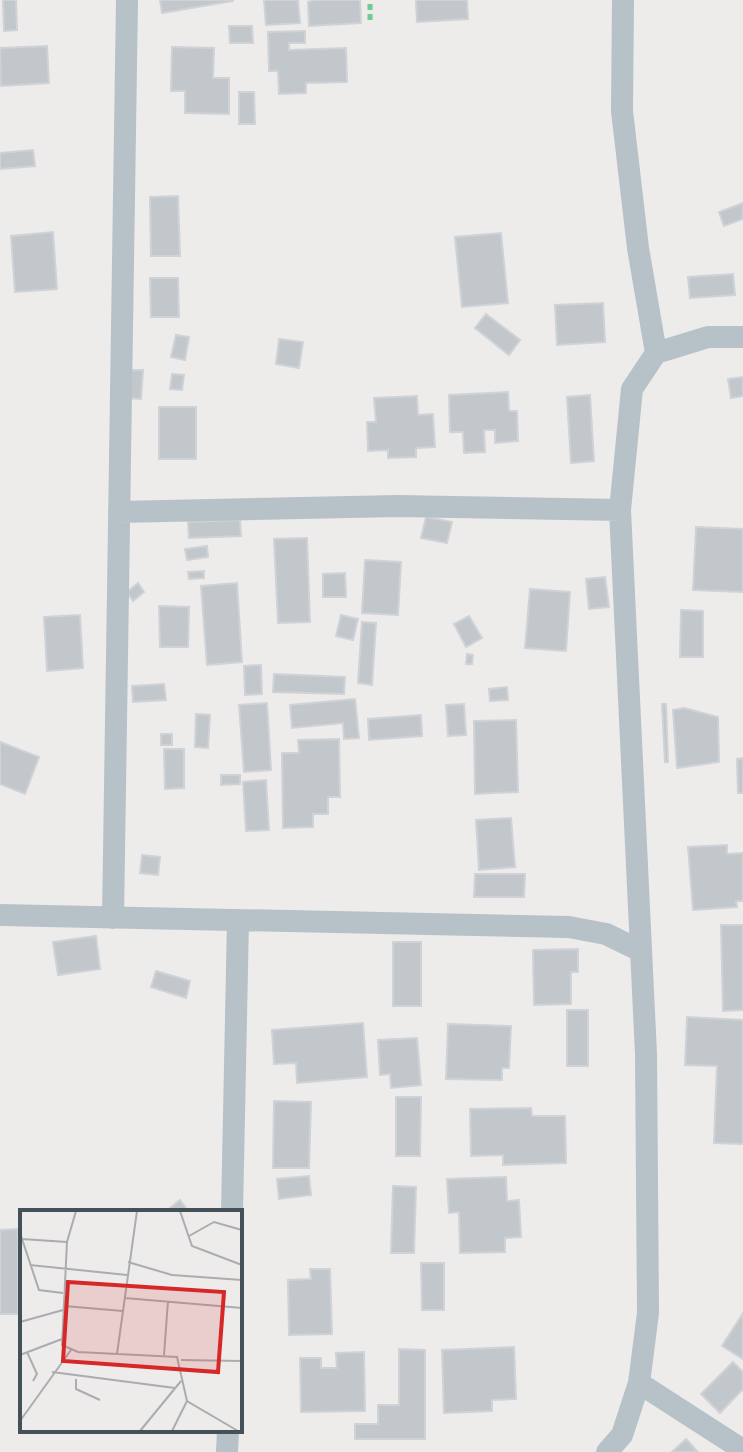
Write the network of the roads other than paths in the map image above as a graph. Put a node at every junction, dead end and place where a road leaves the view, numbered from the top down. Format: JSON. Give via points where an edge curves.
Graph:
{"nodes":[{"id":1,"x":127,"y":0,"type":"edge"},
{"id":2,"x":623,"y":0,"type":"edge"},
{"id":3,"x":743,"y":337,"type":"edge"},
{"id":4,"x":656,"y":353,"type":"junction"},
{"id":5,"x":620,"y":510,"type":"junction"},
{"id":6,"x":119,"y":512,"type":"junction"},
{"id":7,"x":0,"y":915,"type":"edge"},
{"id":8,"x":113,"y":918,"type":"junction"},
{"id":9,"x":238,"y":920,"type":"junction"},
{"id":10,"x":641,"y":951,"type":"junction"},
{"id":11,"x":232,"y":1210,"type":"edge"},
{"id":12,"x":639,"y":1383,"type":"junction"},
{"id":13,"x":228,"y":1432,"type":"edge"},
{"id":14,"x":743,"y":1450,"type":"edge"},
{"id":15,"x":227,"y":1452,"type":"edge"},
{"id":16,"x":607,"y":1452,"type":"edge"}],
"edges":[{"from":1,"to":6,"type":"street"},
{"from":2,"to":4,"type":"street","via":[[622,111]]},
{"from":3,"to":4,"type":"street","via":[[708,337]]},
{"from":4,"to":5,"type":"street","via":[[632,389]]},
{"from":5,"to":6,"type":"street","via":[[398,506]]},
{"from":5,"to":10,"type":"street"},
{"from":6,"to":8,"type":"street"},
{"from":7,"to":8,"type":"street"},
{"from":8,"to":9,"type":"street"},
{"from":9,"to":10,"type":"street","via":[[569,927],[606,934]]},
{"from":9,"to":11,"type":"street"},
{"from":10,"to":12,"type":"street","via":[[648,1313]]},
{"from":12,"to":14,"type":"street"},
{"from":12,"to":16,"type":"street","via":[[622,1435]]},
{"from":13,"to":15,"type":"street"}]}
